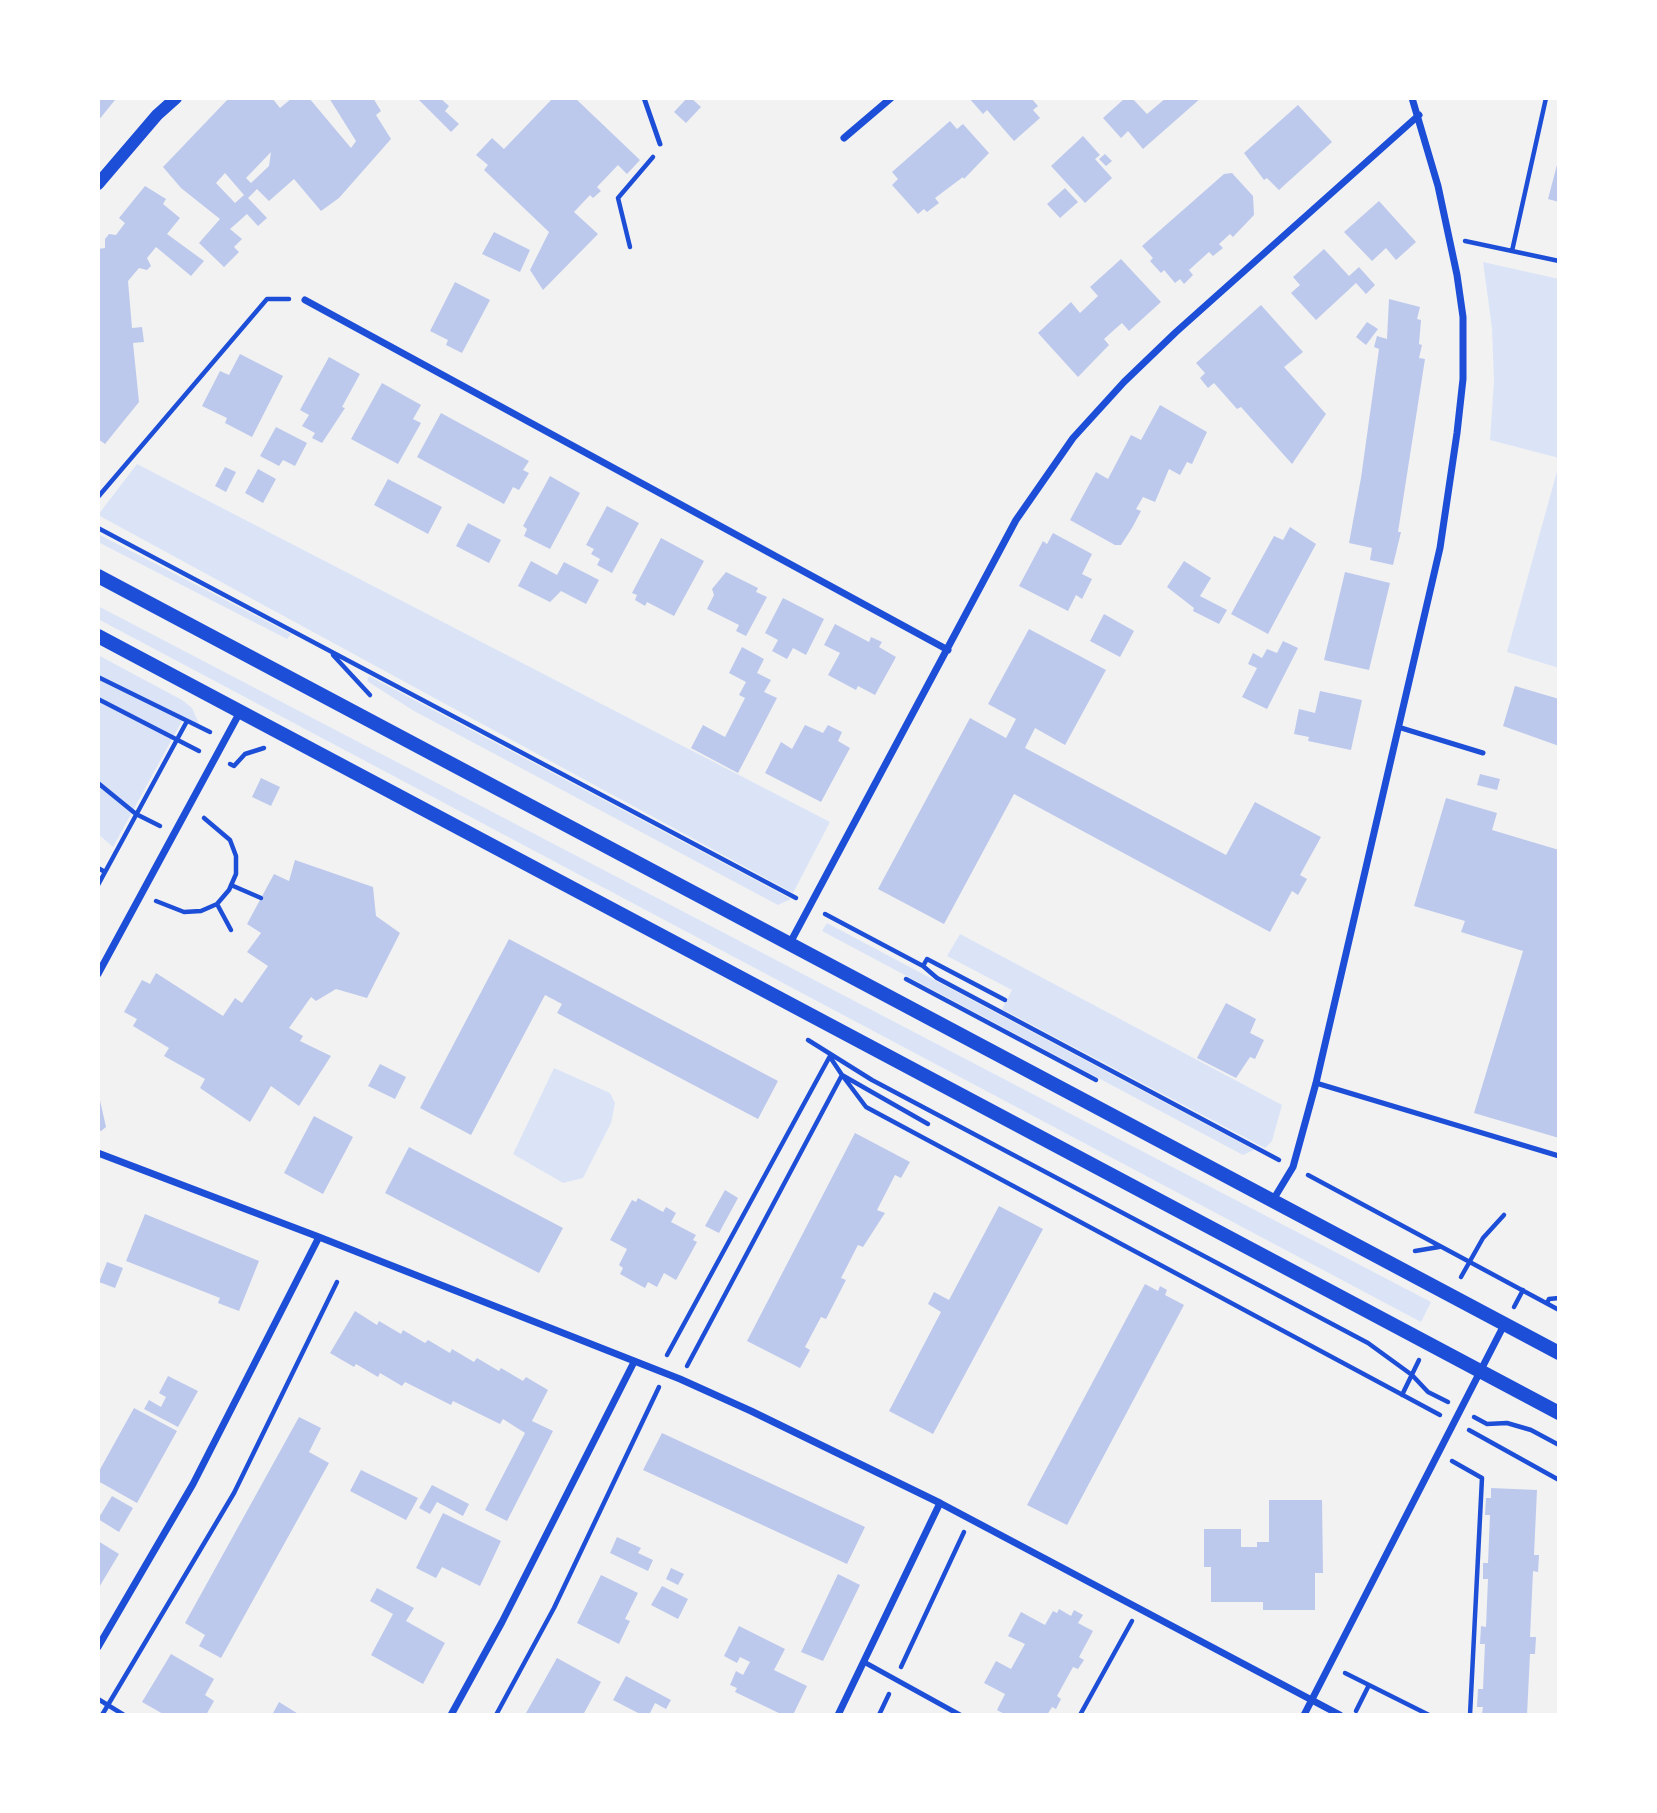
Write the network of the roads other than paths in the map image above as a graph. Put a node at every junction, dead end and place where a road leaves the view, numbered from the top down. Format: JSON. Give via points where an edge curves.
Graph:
{"nodes":[{"id":1,"x":176,"y":98,"type":"edge"},
{"id":2,"x":644,"y":98,"type":"edge"},
{"id":3,"x":891,"y":98,"type":"edge"},
{"id":4,"x":1412,"y":98,"type":"edge"},
{"id":5,"x":1419,"y":115,"type":"junction"},
{"id":6,"x":845,"y":138,"type":"dead end"},
{"id":7,"x":660,"y":144,"type":"road end"},
{"id":8,"x":98,"y":184,"type":"edge"},
{"id":9,"x":304,"y":300,"type":"road end"},
{"id":10,"x":98,"y":567,"type":"edge"},
{"id":11,"x":98,"y":576,"type":"edge"},
{"id":12,"x":149,"y":603,"type":"junction"},
{"id":13,"x":98,"y":636,"type":"edge"},
{"id":14,"x":948,"y":650,"type":"junction"},
{"id":15,"x":240,"y":712,"type":"junction"},
{"id":16,"x":1398,"y":727,"type":"junction"},
{"id":17,"x":1483,"y":753,"type":"dead end"},
{"id":18,"x":790,"y":944,"type":"junction"},
{"id":19,"x":98,"y":974,"type":"edge"},
{"id":20,"x":1316,"y":1083,"type":"junction"},
{"id":21,"x":98,"y":1153,"type":"edge"},
{"id":22,"x":1559,"y":1156,"type":"edge"},
{"id":23,"x":1272,"y":1201,"type":"junction"},
{"id":24,"x":319,"y":1237,"type":"junction"},
{"id":25,"x":1505,"y":1323,"type":"junction"},
{"id":26,"x":1559,"y":1353,"type":"edge"},
{"id":27,"x":634,"y":1362,"type":"junction"},
{"id":28,"x":1480,"y":1371,"type":"junction"},
{"id":29,"x":1559,"y":1413,"type":"edge"},
{"id":30,"x":940,"y":1503,"type":"junction"},
{"id":31,"x":98,"y":1647,"type":"edge"},
{"id":32,"x":864,"y":1662,"type":"junction"},
{"id":33,"x":1312,"y":1700,"type":"junction"},
{"id":34,"x":451,"y":1715,"type":"edge"},
{"id":35,"x":838,"y":1715,"type":"edge"},
{"id":36,"x":960,"y":1715,"type":"edge"},
{"id":37,"x":1304,"y":1715,"type":"edge"},
{"id":38,"x":1340,"y":1715,"type":"edge"}],
"edges":[{"from":1,"to":8,"type":"street"},
{"from":2,"to":7,"type":"lane"},
{"from":3,"to":6,"type":"street"},
{"from":4,"to":5,"type":"street"},
{"from":5,"to":14,"type":"street","via":[[1176,332],[1073,438],[1016,520]]},
{"from":5,"to":16,"type":"street","via":[[1450,238],[1462,317],[1462,379],[1440,548]]},
{"from":9,"to":14,"type":"street"},
{"from":10,"to":12,"type":"main road"},
{"from":11,"to":12,"type":"main road"},
{"from":12,"to":18,"type":"main road"},
{"from":13,"to":15,"type":"main road"},
{"from":14,"to":18,"type":"street"},
{"from":15,"to":19,"type":"street"},
{"from":15,"to":28,"type":"main road"},
{"from":16,"to":17,"type":"lane"},
{"from":16,"to":20,"type":"street"},
{"from":18,"to":23,"type":"main road"},
{"from":20,"to":22,"type":"lane"},
{"from":20,"to":23,"type":"street","via":[[1293,1167]]},
{"from":21,"to":24,"type":"street"},
{"from":23,"to":25,"type":"main road"},
{"from":24,"to":27,"type":"street"},
{"from":24,"to":31,"type":"street","via":[[193,1484]]},
{"from":25,"to":26,"type":"main road"},
{"from":25,"to":28,"type":"street"},
{"from":27,"to":30,"type":"street","via":[[681,1379]]},
{"from":27,"to":34,"type":"street"},
{"from":28,"to":29,"type":"main road"},
{"from":28,"to":33,"type":"street"},
{"from":30,"to":32,"type":"street"},
{"from":30,"to":33,"type":"street"},
{"from":32,"to":35,"type":"street"},
{"from":32,"to":36,"type":"lane"},
{"from":33,"to":37,"type":"street"},
{"from":33,"to":38,"type":"street"}]}
